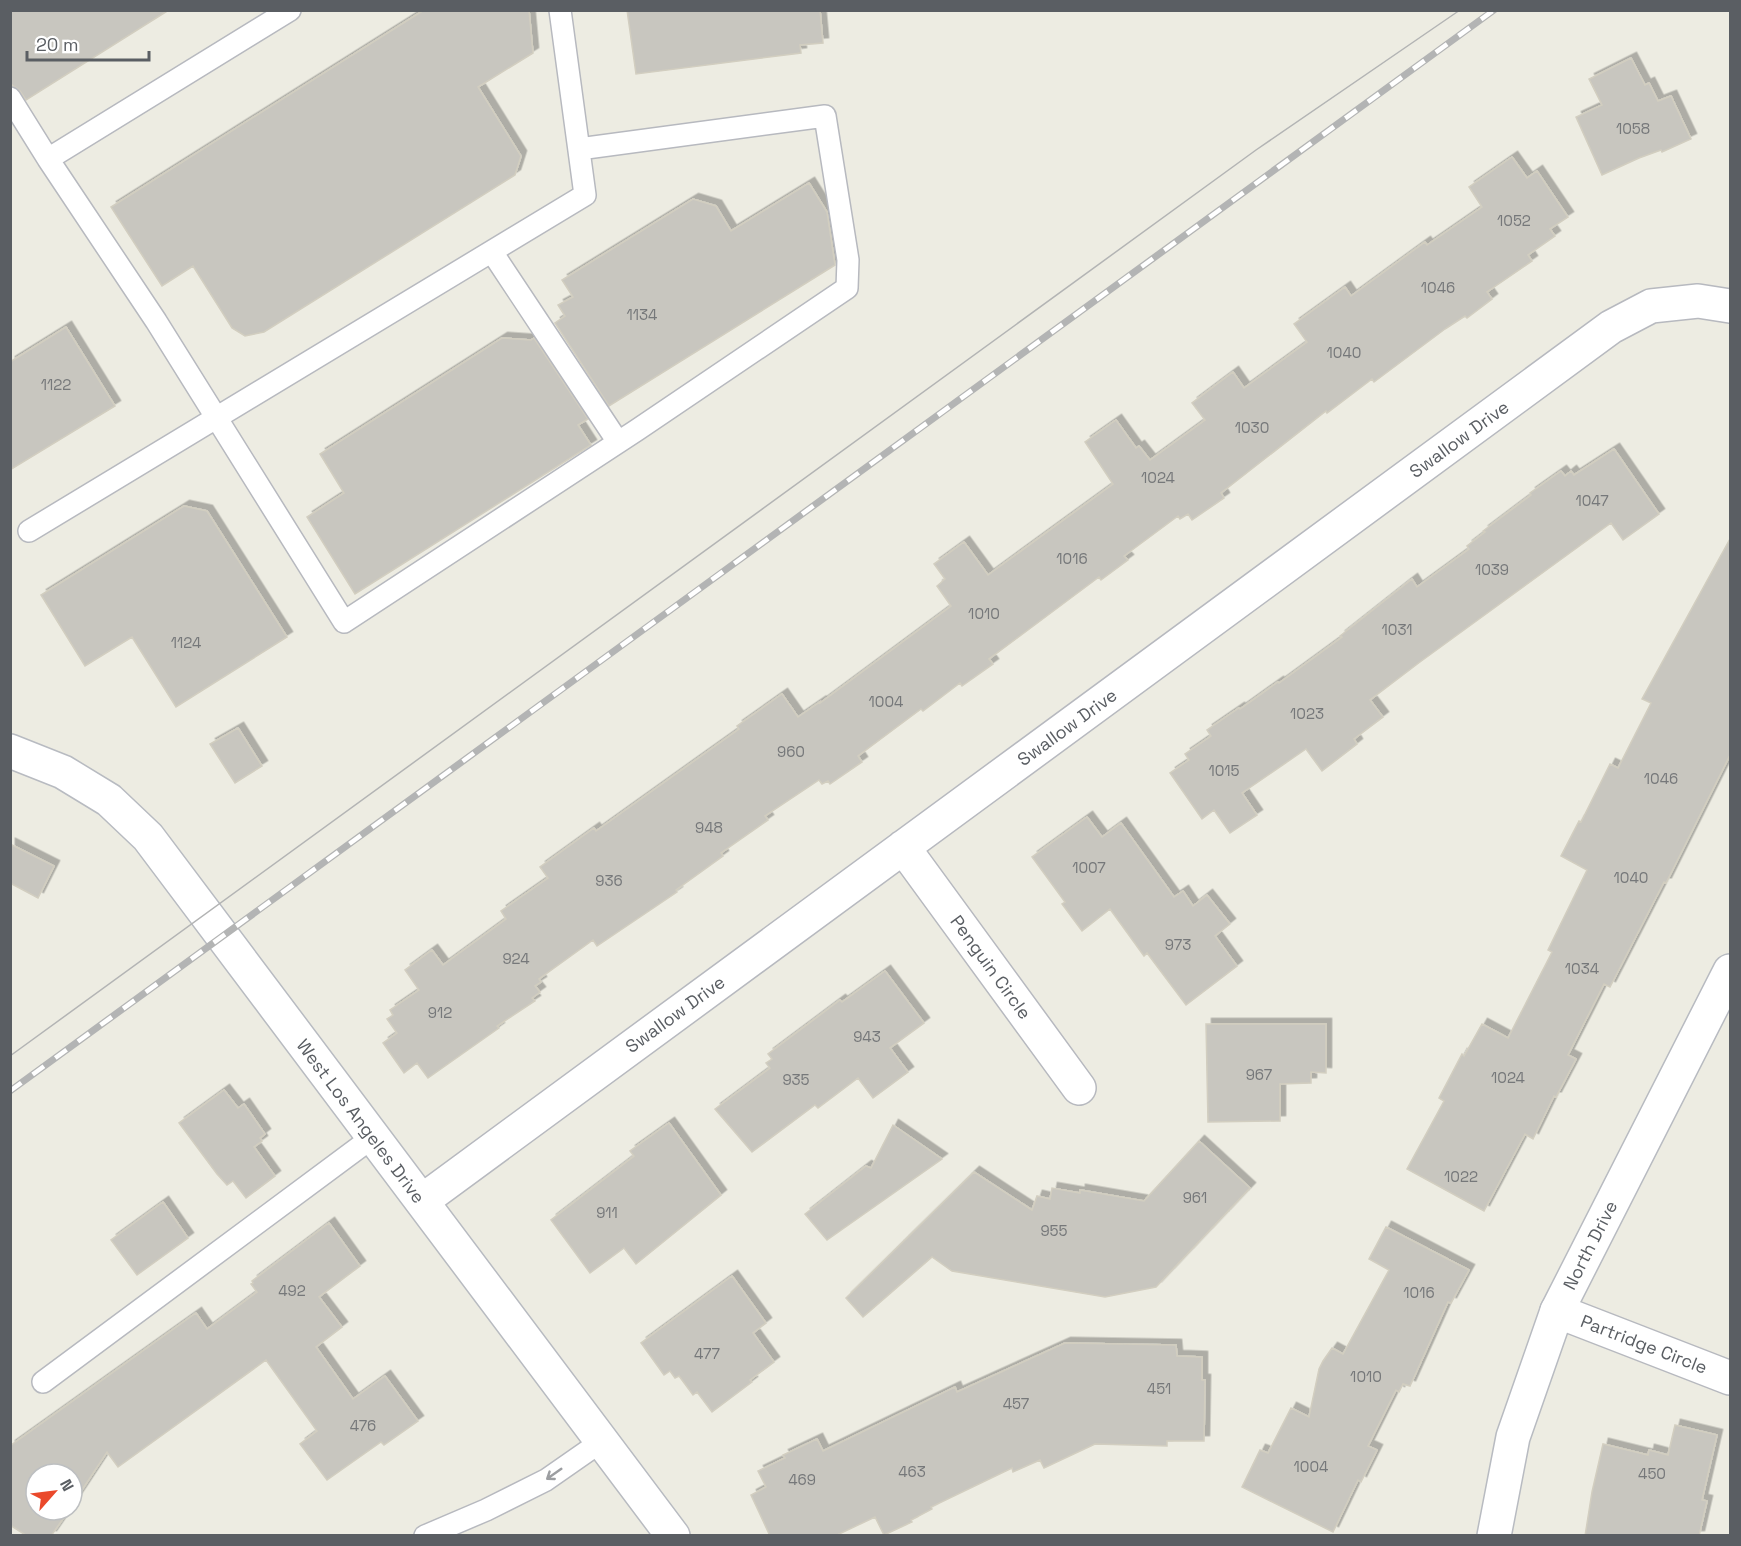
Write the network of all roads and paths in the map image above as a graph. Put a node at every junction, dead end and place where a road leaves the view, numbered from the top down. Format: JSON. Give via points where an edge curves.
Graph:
{"nodes":[{"id":1,"x":290,"y":10,"type":"edge"},
{"id":2,"x":560,"y":10,"type":"edge"},
{"id":3,"x":10,"y":98,"type":"edge"},
{"id":4,"x":579,"y":149,"type":"junction"},
{"id":5,"x":48,"y":159,"type":"junction"},
{"id":6,"x":492,"y":252,"type":"junction"},
{"id":7,"x":1731,"y":306,"type":"edge"},
{"id":8,"x":216,"y":418,"type":"junction"},
{"id":9,"x":618,"y":442,"type":"junction"},
{"id":10,"x":30,"y":531,"type":"dead end"},
{"id":11,"x":10,"y":751,"type":"edge"},
{"id":12,"x":903,"y":847,"type":"junction"},
{"id":13,"x":1731,"y":971,"type":"edge"},
{"id":14,"x":1079,"y":1088,"type":"dead end"},
{"id":15,"x":373,"y":1137,"type":"junction"},
{"id":16,"x":422,"y":1201,"type":"junction"},
{"id":17,"x":1557,"y":1311,"type":"junction"},
{"id":18,"x":1731,"y":1378,"type":"edge"},
{"id":19,"x":43,"y":1382,"type":"dead end"},
{"id":20,"x":602,"y":1441,"type":"junction"},
{"id":21,"x":425,"y":1536,"type":"edge"},
{"id":22,"x":673,"y":1536,"type":"edge"},
{"id":23,"x":1494,"y":1536,"type":"edge"}],
"edges":[{"from":1,"to":5,"type":"lane"},
{"from":2,"to":4,"type":"lane"},
{"from":3,"to":5,"type":"lane"},
{"from":4,"to":6,"type":"lane","via":[[585,195]]},
{"from":4,"to":9,"type":"lane","via":[[825,116],[848,261],[847,288]]},
{"from":5,"to":8,"type":"lane"},
{"from":6,"to":8,"type":"lane"},
{"from":6,"to":9,"type":"lane"},
{"from":7,"to":12,"type":"street","name":"Swallow Drive","via":[[1698,301],[1651,306],[1611,327]]},
{"from":8,"to":9,"type":"lane","via":[[344,622]]},
{"from":8,"to":10,"type":"lane"},
{"from":11,"to":15,"type":"street","name":"West Los Angeles Drive","via":[[63,772],[109,800],[148,837]]},
{"from":12,"to":14,"type":"street","name":"Penguin Circle"},
{"from":12,"to":16,"type":"street","name":"Swallow Drive"},
{"from":13,"to":17,"type":"street","name":"North Drive"},
{"from":15,"to":16,"type":"street","name":"West Los Angeles Drive"},
{"from":15,"to":19,"type":"lane"},
{"from":16,"to":20,"type":"street","name":"West Los Angeles Drive"},
{"from":17,"to":18,"type":"street","name":"Partridge Circle"},
{"from":17,"to":23,"type":"street","name":"North Drive","via":[[1513,1437]]},
{"from":20,"to":21,"type":"lane","one_way":true,"via":[[546,1480]]},
{"from":20,"to":22,"type":"street","name":"West Los Angeles Drive"}]}
